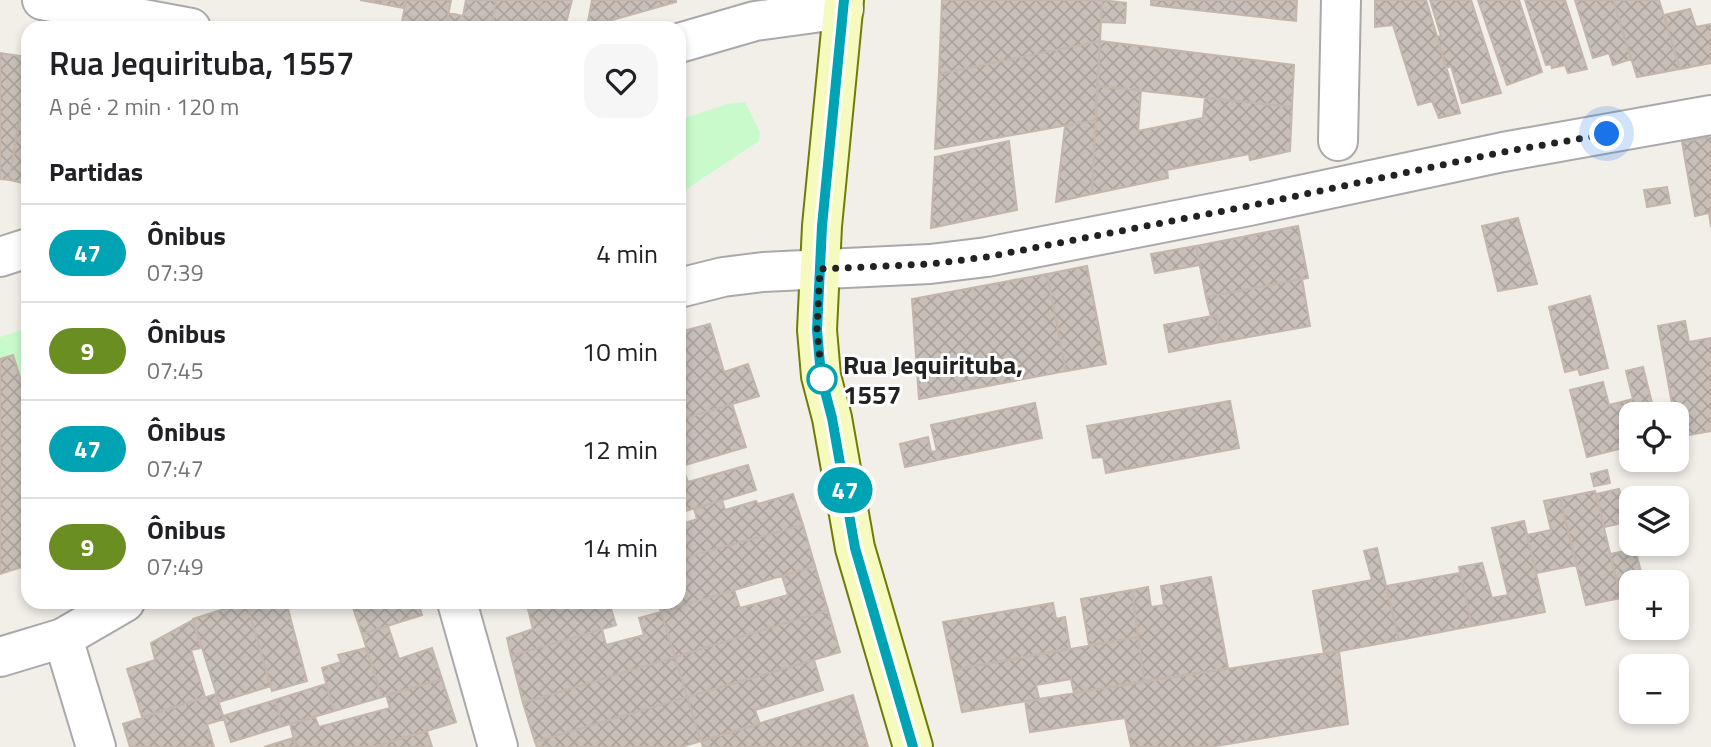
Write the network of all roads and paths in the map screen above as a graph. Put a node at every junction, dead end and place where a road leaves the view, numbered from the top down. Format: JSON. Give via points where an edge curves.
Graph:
{"nodes":[{"id":1,"x":42,"y":0,"type":"edge"},
{"id":2,"x":1341,"y":0,"type":"edge"},
{"id":3,"x":844,"y":5,"type":"edge"},
{"id":4,"x":154,"y":21,"type":"edge"},
{"id":5,"x":686,"y":41,"type":"edge"},
{"id":6,"x":1711,"y":116,"type":"edge"},
{"id":7,"x":1338,"y":141,"type":"dead end"},
{"id":8,"x":21,"y":250,"type":"edge"},
{"id":9,"x":0,"y":257,"type":"edge"},
{"id":10,"x":820,"y":269,"type":"junction"},
{"id":11,"x":686,"y":286,"type":"edge"},
{"id":12,"x":113,"y":609,"type":"edge"},
{"id":13,"x":459,"y":609,"type":"edge"},
{"id":14,"x":64,"y":638,"type":"junction"},
{"id":15,"x":0,"y":657,"type":"edge"},
{"id":16,"x":96,"y":747,"type":"edge"},
{"id":17,"x":498,"y":747,"type":"edge"},
{"id":18,"x":913,"y":747,"type":"edge"}],
"edges":[{"from":1,"to":4,"type":"street"},
{"from":2,"to":7,"type":"street"},
{"from":3,"to":5,"type":"street","via":[[755,21]]},
{"from":3,"to":10,"type":"street"},
{"from":6,"to":10,"type":"street","via":[[1503,152],[987,257]]},
{"from":8,"to":9,"type":"street"},
{"from":10,"to":11,"type":"street","via":[[723,277]]},
{"from":10,"to":18,"type":"street","via":[[817,330],[821,376],[855,548]]},
{"from":12,"to":14,"type":"street"},
{"from":13,"to":17,"type":"street"},
{"from":14,"to":15,"type":"street"},
{"from":14,"to":16,"type":"street"}]}
